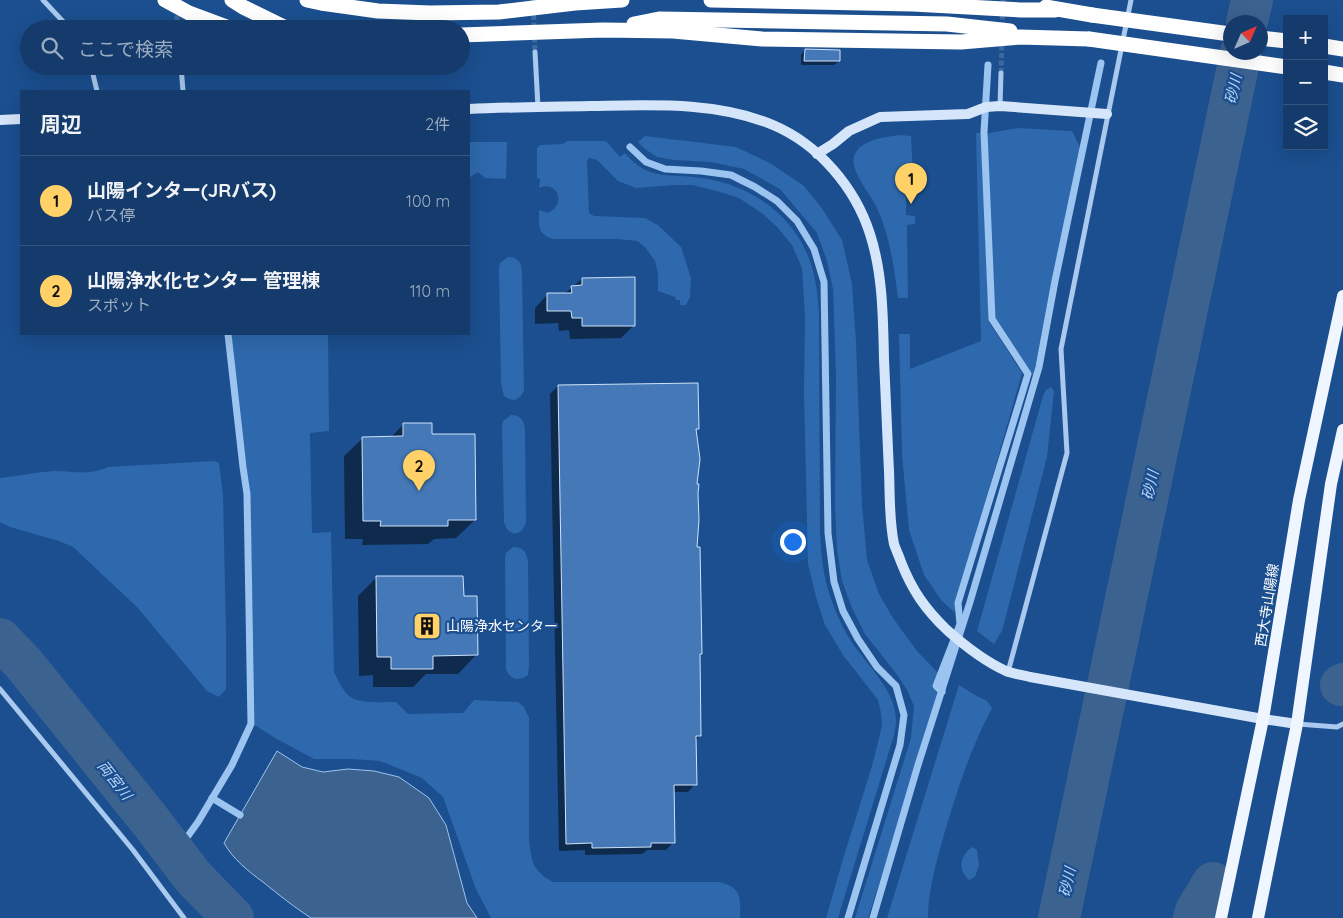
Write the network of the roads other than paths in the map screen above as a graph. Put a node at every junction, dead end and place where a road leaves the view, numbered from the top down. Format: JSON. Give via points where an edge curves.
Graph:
{"nodes":[{"id":1,"x":43,"y":0,"type":"edge"},
{"id":2,"x":165,"y":0,"type":"edge"},
{"id":3,"x":232,"y":0,"type":"edge"},
{"id":4,"x":622,"y":0,"type":"edge"},
{"id":5,"x":711,"y":0,"type":"edge"},
{"id":6,"x":1018,"y":0,"type":"edge"},
{"id":7,"x":1038,"y":0,"type":"edge"},
{"id":8,"x":1131,"y":0,"type":"edge"},
{"id":9,"x":315,"y":1,"type":"edge"},
{"id":10,"x":580,"y":2,"type":"edge"},
{"id":11,"x":1055,"y":10,"type":"junction"},
{"id":12,"x":62,"y":20,"type":"edge"},
{"id":13,"x":208,"y":20,"type":"edge"},
{"id":14,"x":270,"y":20,"type":"edge"},
{"id":15,"x":1223,"y":33,"type":"edge"},
{"id":16,"x":470,"y":35,"type":"edge"},
{"id":17,"x":1268,"y":39,"type":"edge"},
{"id":18,"x":1283,"y":41,"type":"edge"},
{"id":19,"x":535,"y":52,"type":"tunnel mouth"},
{"id":20,"x":1283,"y":66,"type":"edge"},
{"id":21,"x":1001,"y":73,"type":"tunnel mouth"},
{"id":22,"x":93,"y":75,"type":"edge"},
{"id":23,"x":182,"y":75,"type":"edge"},
{"id":24,"x":97,"y":90,"type":"edge"},
{"id":25,"x":184,"y":90,"type":"edge"},
{"id":26,"x":1000,"y":106,"type":"junction"},
{"id":27,"x":538,"y":107,"type":"junction"},
{"id":28,"x":470,"y":109,"type":"edge"},
{"id":29,"x":1108,"y":114,"type":"junction"},
{"id":30,"x":20,"y":119,"type":"edge"},
{"id":31,"x":0,"y":120,"type":"edge"},
{"id":32,"x":817,"y":154,"type":"junction"},
{"id":33,"x":1343,"y":296,"type":"edge"},
{"id":34,"x":1343,"y":430,"type":"edge"},
{"id":35,"x":1008,"y":672,"type":"junction"},
{"id":36,"x":0,"y":690,"type":"edge"},
{"id":37,"x":1263,"y":719,"type":"junction"},
{"id":38,"x":1297,"y":724,"type":"junction"},
{"id":39,"x":1343,"y":724,"type":"edge"},
{"id":40,"x":184,"y":918,"type":"edge"},
{"id":41,"x":1220,"y":918,"type":"edge"},
{"id":42,"x":1258,"y":918,"type":"edge"}],
"edges":[{"from":1,"to":12,"type":"street"},
{"from":2,"to":13,"type":"highway"},
{"from":3,"to":14,"type":"highway"},
{"from":4,"to":10,"type":"highway"},
{"from":5,"to":11,"type":"highway"},
{"from":6,"to":11,"type":"highway"},
{"from":7,"to":11,"type":"highway"},
{"from":8,"to":29,"type":"street"},
{"from":9,"to":10,"type":"highway","via":[[378,11],[430,12],[499,12]]},
{"from":11,"to":15,"type":"highway","bridge":true},
{"from":16,"to":20,"type":"highway","bridge":true,"via":[[603,30],[659,19],[947,24],[1089,39]]},
{"from":17,"to":18,"type":"highway"},
{"from":19,"to":27,"type":"street"},
{"from":21,"to":26,"type":"street"},
{"from":22,"to":24,"type":"street"},
{"from":23,"to":25,"type":"street"},
{"from":26,"to":29,"type":"street"},
{"from":26,"to":32,"type":"street","via":[[968,114],[880,117],[849,131]]},
{"from":27,"to":28,"type":"street"},
{"from":27,"to":32,"type":"street","via":[[652,104],[728,112],[773,125]]},
{"from":29,"to":35,"type":"street","via":[[1061,349],[1067,453]]},
{"from":30,"to":31,"type":"street"},
{"from":32,"to":35,"type":"street","via":[[841,180],[858,206],[870,234],[878,269],[894,545],[909,581],[931,614],[980,657]]},
{"from":33,"to":37,"type":"main road","name":"西大寺山陽線","via":[[1299,500]]},
{"from":34,"to":38,"type":"main road","via":[[1331,484]]},
{"from":35,"to":37,"type":"street"},
{"from":36,"to":40,"type":"street","via":[[134,850]]},
{"from":37,"to":38,"type":"street"},
{"from":37,"to":41,"type":"main road","name":"西大寺山陽線"},
{"from":38,"to":39,"type":"street","via":[[1337,727]]},
{"from":38,"to":42,"type":"main road"}]}
